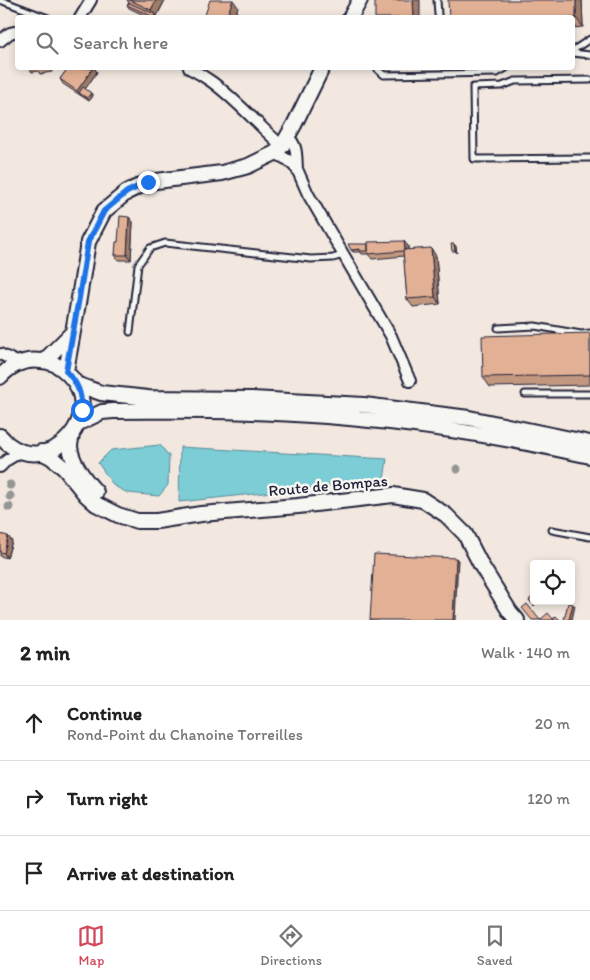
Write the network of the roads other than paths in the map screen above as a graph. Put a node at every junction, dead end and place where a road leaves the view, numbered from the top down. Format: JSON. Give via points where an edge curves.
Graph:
{"nodes":[{"id":1,"x":0,"y":0,"type":"edge"},
{"id":2,"x":91,"y":0,"type":"edge"},
{"id":3,"x":360,"y":0,"type":"edge"},
{"id":4,"x":437,"y":0,"type":"edge"},
{"id":5,"x":40,"y":15,"type":"edge"},
{"id":6,"x":82,"y":15,"type":"edge"},
{"id":7,"x":352,"y":15,"type":"edge"},
{"id":8,"x":438,"y":15,"type":"dead end"},
{"id":9,"x":15,"y":32,"type":"edge"},
{"id":10,"x":590,"y":39,"type":"edge"},
{"id":11,"x":0,"y":41,"type":"edge"},
{"id":12,"x":575,"y":50,"type":"edge"},
{"id":13,"x":575,"y":52,"type":"edge"},
{"id":14,"x":590,"y":55,"type":"edge"},
{"id":15,"x":192,"y":70,"type":"edge"},
{"id":16,"x":321,"y":70,"type":"edge"},
{"id":17,"x":378,"y":70,"type":"edge"},
{"id":18,"x":502,"y":70,"type":"edge"},
{"id":19,"x":590,"y":80,"type":"edge"},
{"id":20,"x":281,"y":145,"type":"junction"},
{"id":21,"x":590,"y":158,"type":"edge"},
{"id":22,"x":297,"y":169,"type":"junction"},
{"id":23,"x":344,"y":255,"type":"junction"},
{"id":24,"x":498,"y":328,"type":"dead end"},
{"id":25,"x":130,"y":332,"type":"dead end"},
{"id":26,"x":72,"y":333,"type":"junction"},
{"id":27,"x":590,"y":333,"type":"edge"},
{"id":28,"x":0,"y":354,"type":"edge"},
{"id":29,"x":44,"y":361,"type":"junction"},
{"id":30,"x":19,"y":363,"type":"junction"},
{"id":31,"x":66,"y":371,"type":"junction"},
{"id":32,"x":1,"y":372,"type":"edge"},
{"id":33,"x":410,"y":381,"type":"dead end"},
{"id":34,"x":76,"y":384,"type":"junction"},
{"id":35,"x":525,"y":394,"type":"dead end"},
{"id":36,"x":590,"y":394,"type":"edge"},
{"id":37,"x":79,"y":423,"type":"junction"},
{"id":38,"x":72,"y":435,"type":"junction"},
{"id":39,"x":0,"y":436,"type":"edge"},
{"id":40,"x":590,"y":443,"type":"edge"},
{"id":41,"x":22,"y":451,"type":"junction"},
{"id":42,"x":41,"y":452,"type":"junction"},
{"id":43,"x":590,"y":456,"type":"edge"},
{"id":44,"x":0,"y":467,"type":"edge"},
{"id":45,"x":201,"y":514,"type":"junction"},
{"id":46,"x":552,"y":530,"type":"dead end"},
{"id":47,"x":590,"y":537,"type":"edge"},
{"id":48,"x":517,"y":620,"type":"edge"}],
"edges":[{"from":1,"to":5,"type":"lane"},
{"from":2,"to":6,"type":"street"},
{"from":3,"to":7,"type":"main road"},
{"from":4,"to":8,"type":"lane"},
{"from":9,"to":11,"type":"street"},
{"from":10,"to":12,"type":"lane"},
{"from":13,"to":14,"type":"lane"},
{"from":15,"to":20,"type":"street","via":[[212,82]]},
{"from":16,"to":20,"type":"main road"},
{"from":17,"to":18,"type":"lane","via":[[384,75]]},
{"from":19,"to":21,"type":"lane","via":[[516,81],[502,86],[473,87],[474,159]]},
{"from":20,"to":22,"type":"street"},
{"from":20,"to":22,"type":"street","via":[[293,141]]},
{"from":20,"to":26,"type":"main road","via":[[248,166],[222,173],[148,182],[127,192],[104,211],[88,242]]},
{"from":22,"to":23,"type":"street"},
{"from":23,"to":25,"type":"lane","via":[[311,259],[165,243],[150,248],[138,265]]},
{"from":23,"to":33,"type":"street","via":[[391,336]]},
{"from":24,"to":27,"type":"lane","via":[[535,326]]},
{"from":26,"to":29,"type":"main road"},
{"from":26,"to":31,"type":"main road"},
{"from":28,"to":30,"type":"street"},
{"from":29,"to":30,"type":"main road"},
{"from":29,"to":31,"type":"main road"},
{"from":30,"to":32,"type":"main road"},
{"from":31,"to":34,"type":"main road"},
{"from":34,"to":37,"type":"main road","via":[[82,410]]},
{"from":34,"to":40,"type":"main road","via":[[101,393],[148,398],[364,405],[469,418]]},
{"from":35,"to":36,"type":"lane"},
{"from":37,"to":38,"type":"main road"},
{"from":37,"to":43,"type":"main road","via":[[102,412],[113,411],[304,415],[450,430]]},
{"from":38,"to":42,"type":"main road","via":[[58,447]]},
{"from":38,"to":45,"type":"main road","name":"Route de Bompas","via":[[70,448],[75,463],[102,498],[138,512]]},
{"from":39,"to":41,"type":"main road"},
{"from":41,"to":42,"type":"main road"},
{"from":41,"to":44,"type":"street"},
{"from":42,"to":45,"type":"main road","name":"Route de Bompas","via":[[65,469],[96,504],[136,522]]},
{"from":45,"to":48,"type":"main road","name":"Route de Bompas","via":[[393,495],[423,500],[446,515],[465,534]]},
{"from":46,"to":47,"type":"lane"}]}
